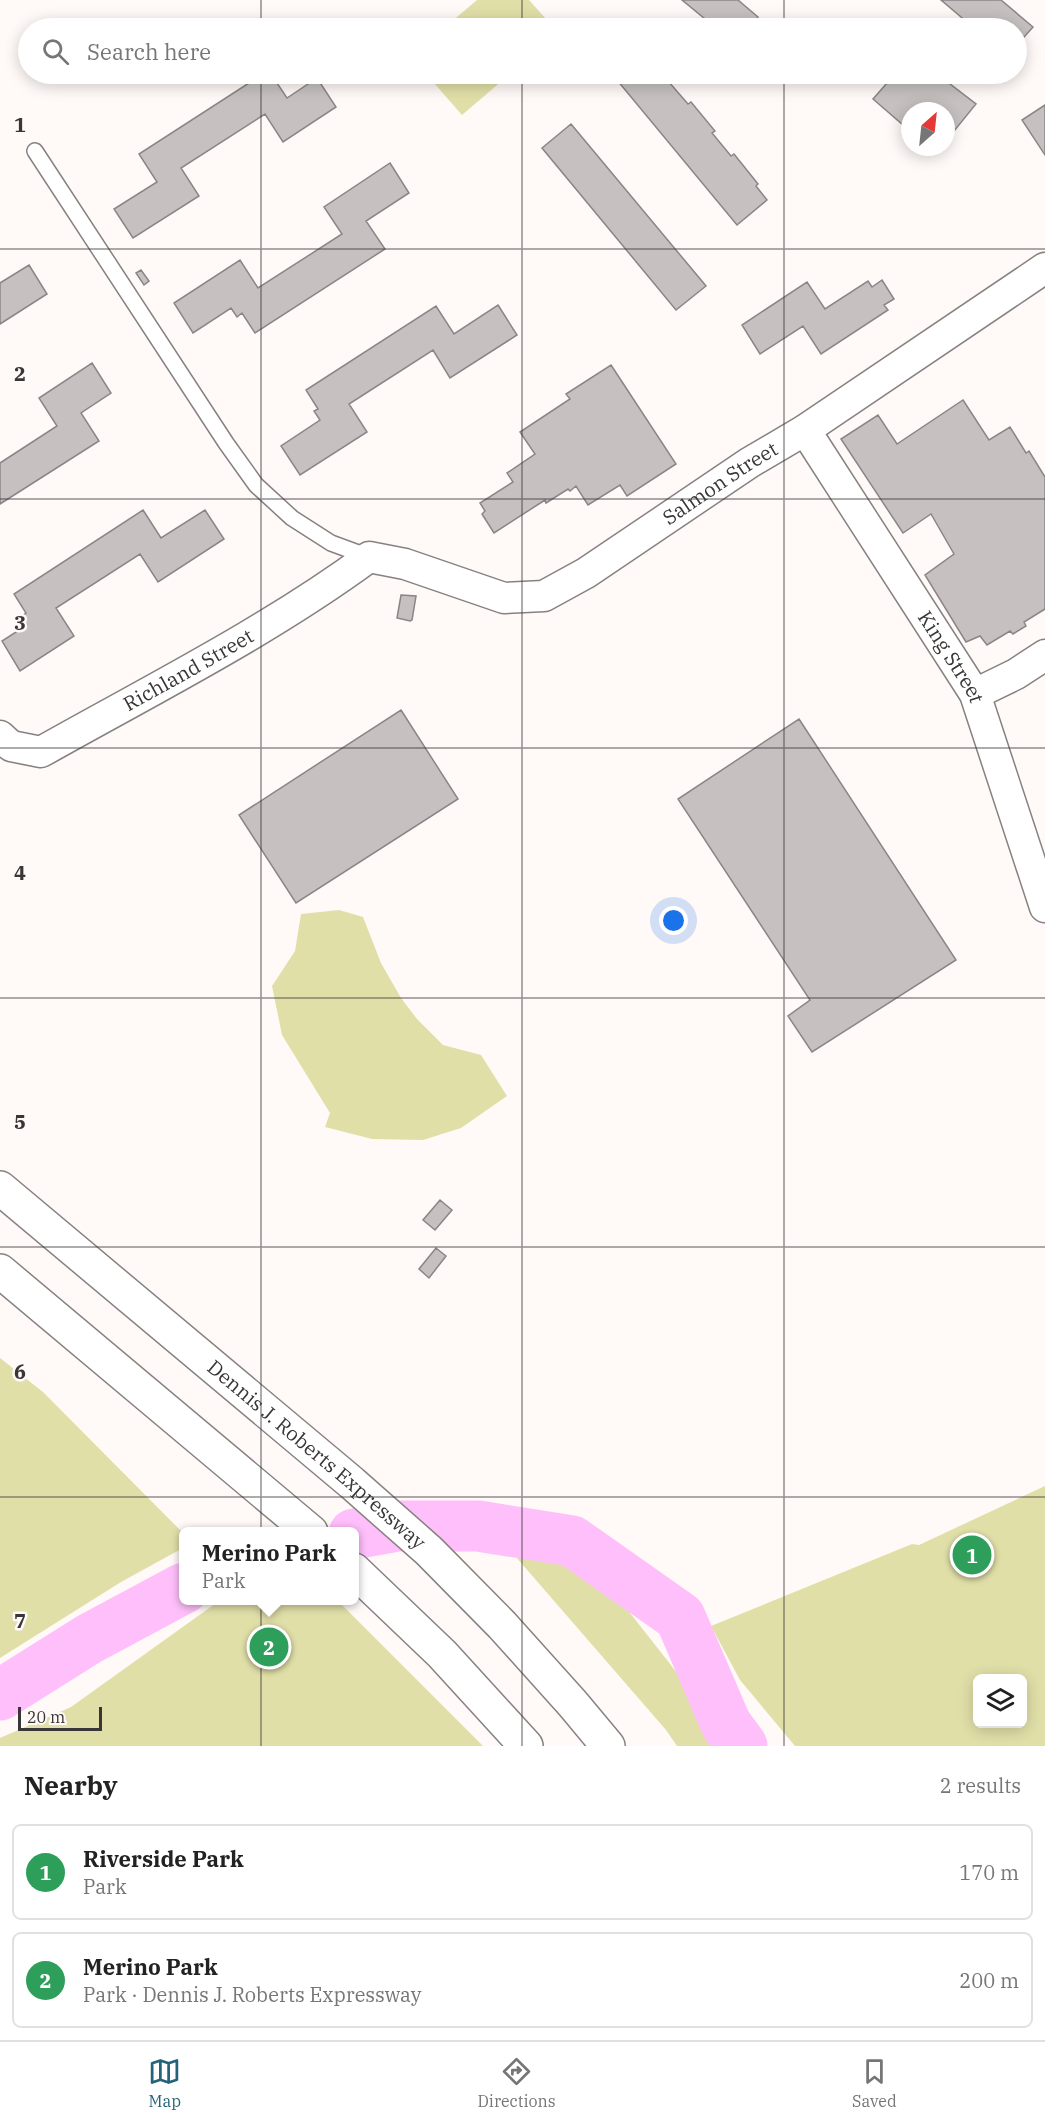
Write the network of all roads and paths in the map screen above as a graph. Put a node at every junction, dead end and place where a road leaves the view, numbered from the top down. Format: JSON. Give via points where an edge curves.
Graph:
{"nodes":[{"id":1,"x":34,"y":151,"type":"dead end"},
{"id":2,"x":1045,"y":268,"type":"edge"},
{"id":3,"x":805,"y":430,"type":"junction"},
{"id":4,"x":369,"y":557,"type":"junction"},
{"id":5,"x":1045,"y":655,"type":"edge"},
{"id":6,"x":975,"y":694,"type":"junction"},
{"id":7,"x":0,"y":736,"type":"edge"},
{"id":8,"x":1045,"y":907,"type":"edge"},
{"id":9,"x":0,"y":1188,"type":"edge"},
{"id":10,"x":0,"y":1270,"type":"edge"},
{"id":11,"x":305,"y":1527,"type":"edge"},
{"id":12,"x":361,"y":1575,"type":"edge"},
{"id":13,"x":526,"y":1746,"type":"edge"},
{"id":14,"x":608,"y":1746,"type":"edge"}],
"edges":[{"from":1,"to":4,"type":"lane","via":[[256,484],[292,518],[331,543]]},
{"from":2,"to":3,"type":"street","name":"Salmon Street"},
{"from":3,"to":4,"type":"street","name":"Salmon Street","via":[[586,573],[544,596],[504,598],[405,564]]},
{"from":3,"to":6,"type":"street","name":"King Street"},
{"from":4,"to":7,"type":"street","name":"Richland Street","via":[[327,588],[230,646],[41,752],[10,746]]},
{"from":5,"to":6,"type":"street"},
{"from":6,"to":8,"type":"street","name":"King Street"},
{"from":9,"to":14,"type":"highway","name":"Dennis J. Roberts Expressway","via":[[444,1565]]},
{"from":10,"to":11,"type":"highway"},
{"from":12,"to":13,"type":"highway","via":[[442,1654]]}]}
